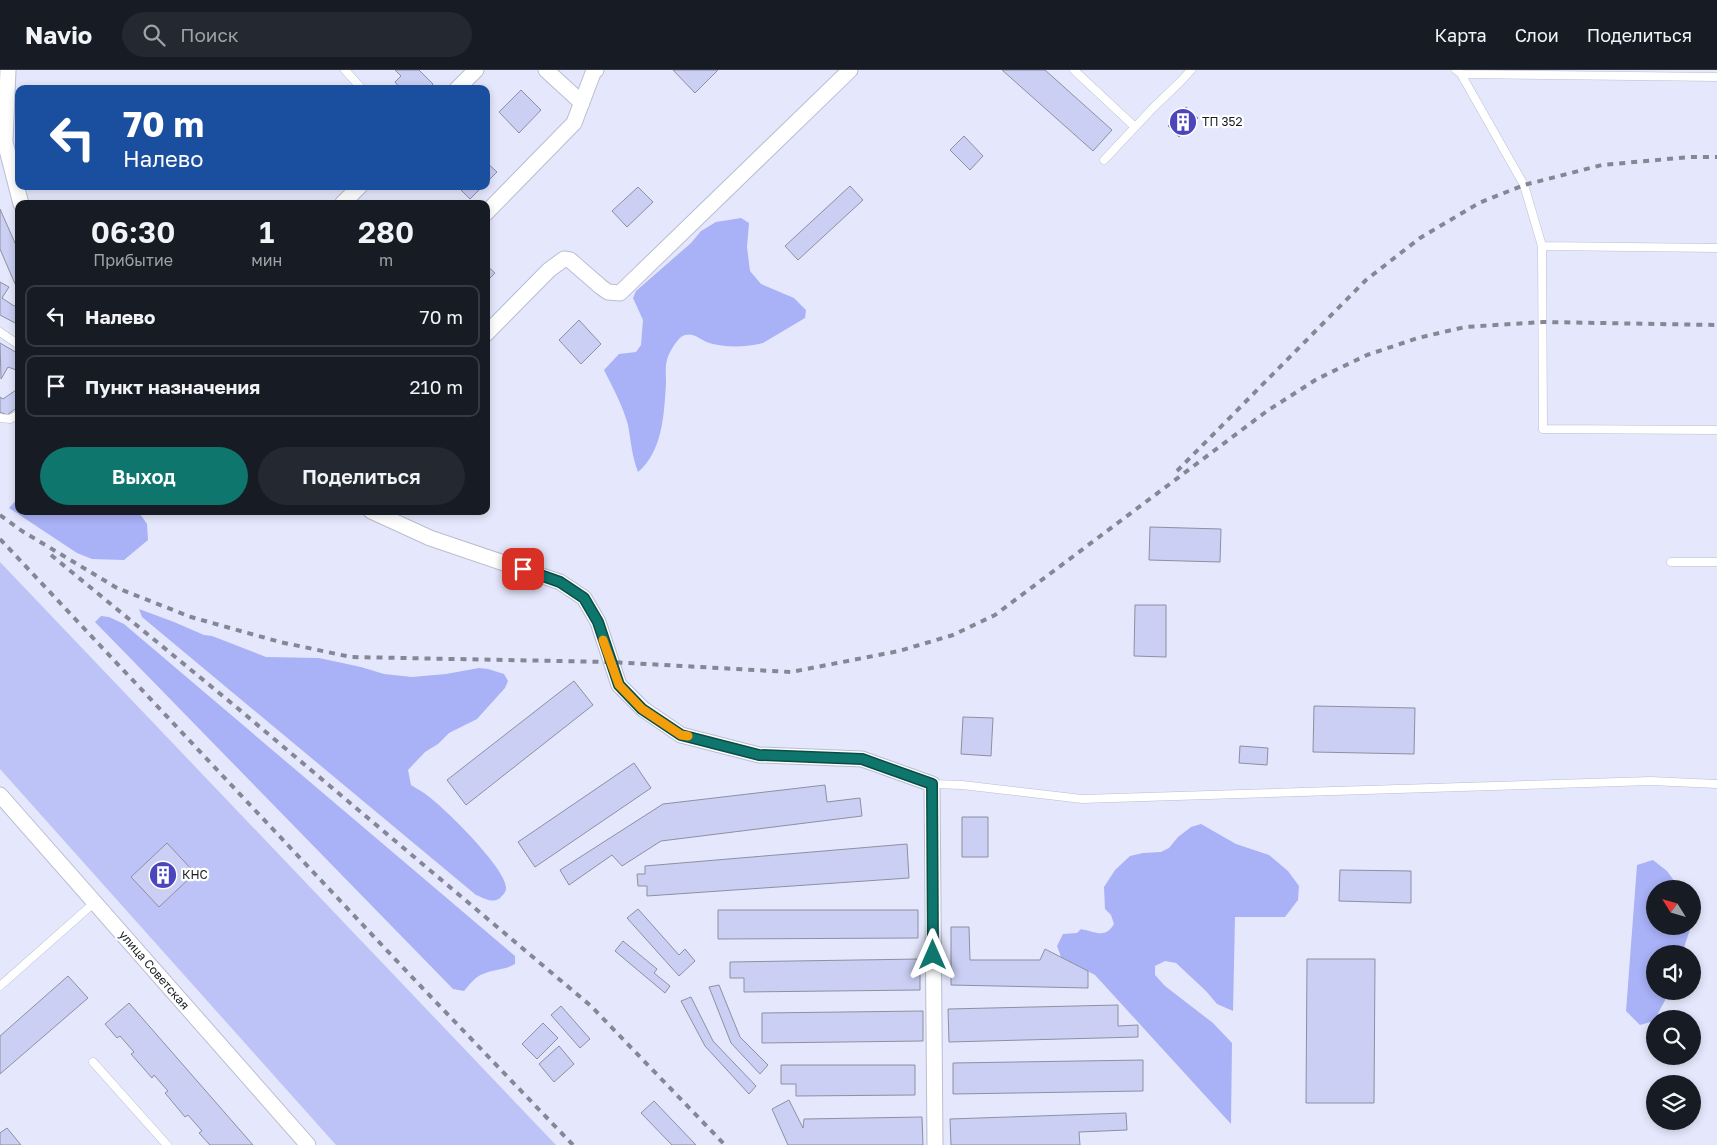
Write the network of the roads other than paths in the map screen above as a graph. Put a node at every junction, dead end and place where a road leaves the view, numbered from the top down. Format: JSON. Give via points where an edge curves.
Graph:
{"nodes":[{"id":1,"x":8,"y":70,"type":"edge"},
{"id":2,"x":345,"y":70,"type":"edge"},
{"id":3,"x":476,"y":70,"type":"edge"},
{"id":4,"x":546,"y":70,"type":"edge"},
{"id":5,"x":596,"y":70,"type":"edge"},
{"id":6,"x":850,"y":70,"type":"edge"},
{"id":7,"x":1074,"y":70,"type":"edge"},
{"id":8,"x":1191,"y":70,"type":"edge"},
{"id":9,"x":1459,"y":72,"type":"edge"},
{"id":10,"x":1717,"y":76,"type":"edge"},
{"id":11,"x":358,"y":85,"type":"edge"},
{"id":12,"x":461,"y":85,"type":"edge"},
{"id":13,"x":3,"y":101,"type":"edge"},
{"id":14,"x":582,"y":103,"type":"junction"},
{"id":15,"x":1135,"y":127,"type":"junction"},
{"id":16,"x":1104,"y":160,"type":"dead end"},
{"id":17,"x":15,"y":181,"type":"edge"},
{"id":18,"x":356,"y":190,"type":"edge"},
{"id":19,"x":346,"y":200,"type":"edge"},
{"id":20,"x":490,"y":210,"type":"edge"},
{"id":21,"x":1542,"y":246,"type":"junction"},
{"id":22,"x":1717,"y":248,"type":"edge"},
{"id":23,"x":490,"y":330,"type":"edge"},
{"id":24,"x":0,"y":332,"type":"edge"},
{"id":25,"x":15,"y":342,"type":"edge"},
{"id":26,"x":15,"y":417,"type":"edge"},
{"id":27,"x":0,"y":418,"type":"edge"},
{"id":28,"x":1717,"y":430,"type":"edge"},
{"id":29,"x":379,"y":515,"type":"edge"},
{"id":30,"x":1671,"y":562,"type":"dead end"},
{"id":31,"x":1717,"y":562,"type":"edge"},
{"id":32,"x":932,"y":784,"type":"junction"},
{"id":33,"x":1717,"y":784,"type":"edge"},
{"id":34,"x":0,"y":795,"type":"edge"},
{"id":35,"x":94,"y":902,"type":"junction"},
{"id":36,"x":0,"y":986,"type":"edge"},
{"id":37,"x":93,"y":1062,"type":"dead end"},
{"id":38,"x":167,"y":1145,"type":"edge"},
{"id":39,"x":308,"y":1145,"type":"edge"},
{"id":40,"x":935,"y":1145,"type":"edge"}],
"edges":[{"from":1,"to":13,"type":"street"},
{"from":2,"to":11,"type":"lane"},
{"from":3,"to":12,"type":"street"},
{"from":4,"to":14,"type":"street"},
{"from":5,"to":14,"type":"street"},
{"from":6,"to":23,"type":"street","via":[[620,293],[608,292],[570,260],[564,260],[549,270]]},
{"from":7,"to":15,"type":"lane"},
{"from":8,"to":15,"type":"lane"},
{"from":9,"to":10,"type":"lane"},
{"from":9,"to":21,"type":"lane","via":[[1524,185]]},
{"from":13,"to":17,"type":"street","via":[[5,142]]},
{"from":14,"to":20,"type":"street","via":[[574,124]]},
{"from":15,"to":16,"type":"lane"},
{"from":18,"to":19,"type":"street"},
{"from":21,"to":22,"type":"lane"},
{"from":21,"to":28,"type":"lane","via":[[1543,429]]},
{"from":24,"to":25,"type":"lane"},
{"from":26,"to":27,"type":"lane","via":[[10,420]]},
{"from":29,"to":32,"type":"street","via":[[430,538],[560,582],[584,598],[598,622],[619,685],[642,709],[681,735],[759,755],[862,759]]},
{"from":30,"to":31,"type":"lane"},
{"from":32,"to":33,"type":"lane","via":[[1082,799],[1651,781]]},
{"from":32,"to":40,"type":"street"},
{"from":34,"to":35,"type":"street","name":"улица Советская"},
{"from":35,"to":36,"type":"lane"},
{"from":35,"to":39,"type":"street","name":"улица Советская"},
{"from":37,"to":38,"type":"lane"}]}
